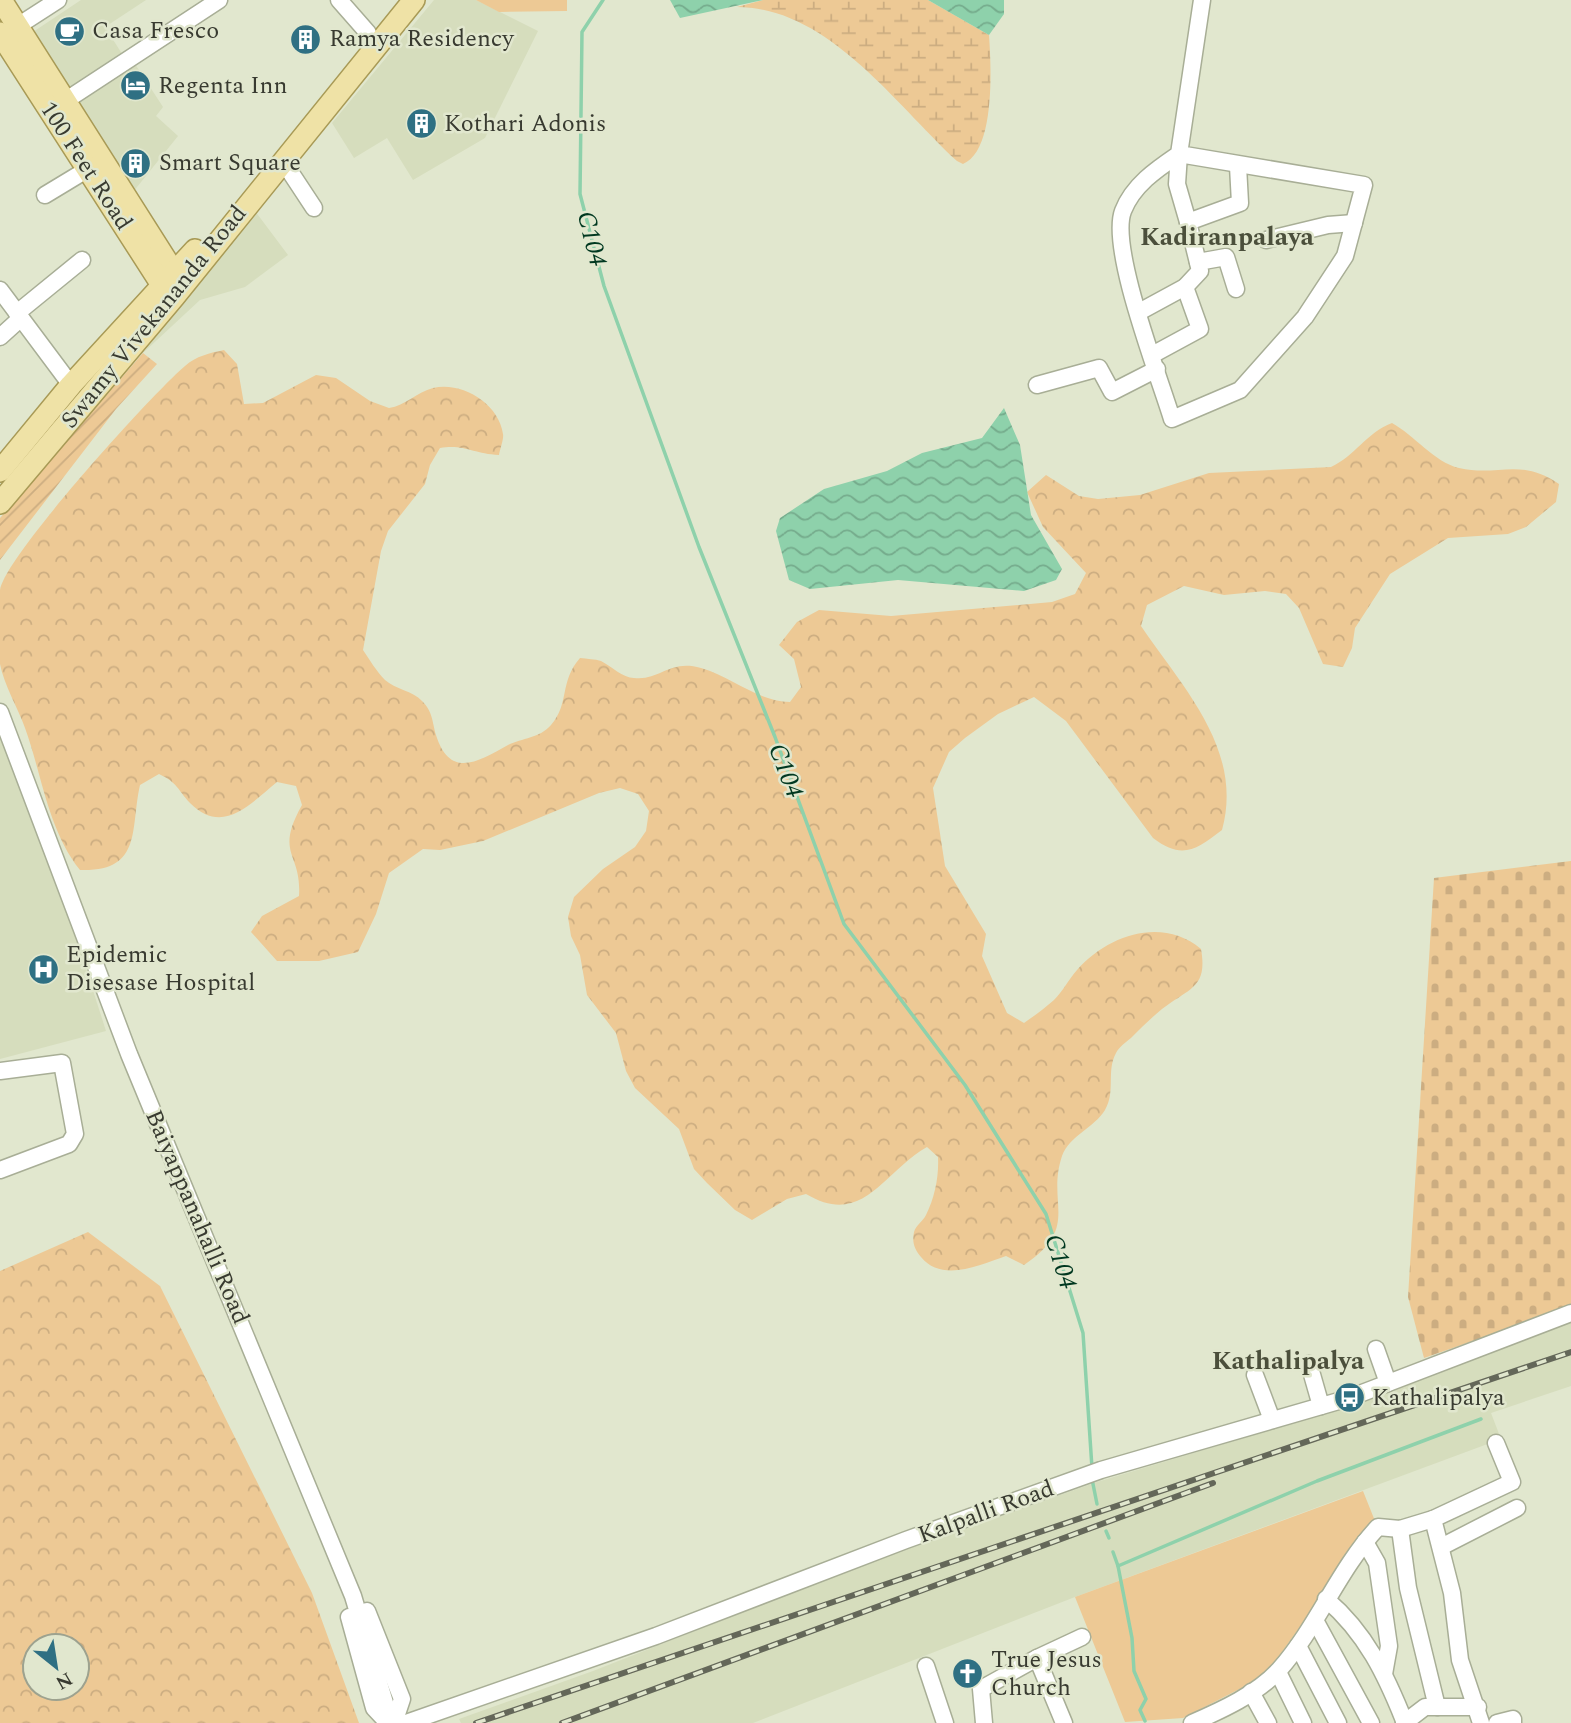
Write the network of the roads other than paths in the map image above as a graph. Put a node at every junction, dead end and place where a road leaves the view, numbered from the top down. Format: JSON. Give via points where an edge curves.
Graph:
{"nodes":[{"id":1,"x":1,"y":0,"type":"edge"},
{"id":2,"x":58,"y":0,"type":"edge"},
{"id":3,"x":219,"y":0,"type":"edge"},
{"id":4,"x":339,"y":0,"type":"edge"},
{"id":5,"x":395,"y":0,"type":"edge"},
{"id":6,"x":414,"y":0,"type":"edge"},
{"id":7,"x":1202,"y":0,"type":"edge"},
{"id":8,"x":5,"y":33,"type":"edge"},
{"id":9,"x":368,"y":33,"type":"junction"},
{"id":10,"x":65,"y":101,"type":"junction"},
{"id":11,"x":1179,"y":154,"type":"junction"},
{"id":12,"x":283,"y":161,"type":"junction"},
{"id":13,"x":1238,"y":166,"type":"junction"},
{"id":14,"x":88,"y":169,"type":"junction"},
{"id":15,"x":45,"y":195,"type":"dead end"},
{"id":16,"x":314,"y":208,"type":"dead end"},
{"id":17,"x":1188,"y":222,"type":"junction"},
{"id":18,"x":1354,"y":223,"type":"junction"},
{"id":19,"x":1266,"y":240,"type":"dead end"},
{"id":20,"x":82,"y":260,"type":"dead end"},
{"id":21,"x":1198,"y":262,"type":"junction"},
{"id":22,"x":173,"y":285,"type":"junction"},
{"id":23,"x":1185,"y":287,"type":"junction"},
{"id":24,"x":1236,"y":289,"type":"dead end"},
{"id":25,"x":0,"y":290,"type":"edge"},
{"id":26,"x":1139,"y":312,"type":"junction"},
{"id":27,"x":19,"y":315,"type":"junction"},
{"id":28,"x":0,"y":337,"type":"edge"},
{"id":29,"x":1154,"y":362,"type":"junction"},
{"id":30,"x":71,"y":385,"type":"junction"},
{"id":31,"x":1037,"y":385,"type":"dead end"},
{"id":32,"x":0,"y":471,"type":"edge"},
{"id":33,"x":0,"y":503,"type":"edge"},
{"id":34,"x":0,"y":712,"type":"edge"},
{"id":35,"x":109,"y":999,"type":"junction"},
{"id":36,"x":0,"y":1072,"type":"edge"},
{"id":37,"x":0,"y":1170,"type":"edge"},
{"id":38,"x":1571,"y":1313,"type":"edge"},
{"id":39,"x":1376,"y":1349,"type":"dead end"},
{"id":40,"x":1310,"y":1364,"type":"dead end"},
{"id":41,"x":1255,"y":1375,"type":"dead end"},
{"id":42,"x":1388,"y":1382,"type":"junction"},
{"id":43,"x":1321,"y":1406,"type":"junction"},
{"id":44,"x":1272,"y":1420,"type":"junction"},
{"id":45,"x":1496,"y":1443,"type":"dead end"},
{"id":46,"x":1517,"y":1508,"type":"dead end"},
{"id":47,"x":1433,"y":1520,"type":"junction"},
{"id":48,"x":1400,"y":1529,"type":"junction"},
{"id":49,"x":1365,"y":1542,"type":"junction"},
{"id":50,"x":1441,"y":1547,"type":"junction"},
{"id":51,"x":1326,"y":1599,"type":"junction"},
{"id":52,"x":1316,"y":1622,"type":"junction"},
{"id":53,"x":1082,"y":1637,"type":"dead end"},
{"id":54,"x":1298,"y":1646,"type":"junction"},
{"id":55,"x":1037,"y":1658,"type":"junction"},
{"id":56,"x":926,"y":1666,"type":"dead end"},
{"id":57,"x":1278,"y":1672,"type":"junction"},
{"id":58,"x":1384,"y":1674,"type":"junction"},
{"id":59,"x":1251,"y":1692,"type":"junction"},
{"id":60,"x":402,"y":1699,"type":"junction"},
{"id":61,"x":1437,"y":1707,"type":"junction"},
{"id":62,"x":428,"y":1715,"type":"junction"},
{"id":63,"x":1479,"y":1715,"type":"edge"},
{"id":64,"x":1228,"y":1716,"type":"edge"},
{"id":65,"x":396,"y":1722,"type":"edge"},
{"id":66,"x":1197,"y":1722,"type":"edge"},
{"id":67,"x":945,"y":1723,"type":"edge"},
{"id":68,"x":984,"y":1723,"type":"edge"},
{"id":69,"x":1064,"y":1723,"type":"edge"},
{"id":70,"x":1268,"y":1723,"type":"edge"},
{"id":71,"x":1303,"y":1723,"type":"edge"},
{"id":72,"x":1338,"y":1723,"type":"edge"},
{"id":73,"x":1371,"y":1723,"type":"edge"},
{"id":74,"x":1405,"y":1723,"type":"edge"},
{"id":75,"x":1497,"y":1723,"type":"edge"},
{"id":76,"x":1513,"y":1723,"type":"edge"}],
"edges":[{"from":1,"to":8,"type":"main road","name":"100 Feet Road"},
{"from":2,"to":8,"type":"street"},
{"from":3,"to":10,"type":"street"},
{"from":4,"to":9,"type":"street"},
{"from":5,"to":9,"type":"main road","name":"Swamy Vivekananda Road"},
{"from":6,"to":12,"type":"main road","name":"Swamy Vivekananda Road"},
{"from":7,"to":11,"type":"street"},
{"from":8,"to":10,"type":"main road","name":"100 Feet Road"},
{"from":8,"to":14,"type":"main road","name":"100 Feet Road"},
{"from":9,"to":22,"type":"main road","name":"Swamy Vivekananda Road"},
{"from":10,"to":22,"type":"main road","name":"100 Feet Road"},
{"from":11,"to":13,"type":"street"},
{"from":11,"to":17,"type":"street","via":[[1177,184]]},
{"from":11,"to":26,"type":"street","via":[[1146,176],[1122,212],[1122,254]]},
{"from":12,"to":16,"type":"street"},
{"from":12,"to":22,"type":"main road","name":"Swamy Vivekananda Road"},
{"from":13,"to":17,"type":"street","via":[[1240,203]]},
{"from":13,"to":18,"type":"street","via":[[1364,185]]},
{"from":14,"to":15,"type":"street"},
{"from":14,"to":22,"type":"main road","name":"100 Feet Road"},
{"from":17,"to":21,"type":"street"},
{"from":18,"to":19,"type":"street"},
{"from":18,"to":29,"type":"street","via":[[1345,256],[1305,317],[1240,390],[1172,419]]},
{"from":20,"to":27,"type":"street"},
{"from":21,"to":23,"type":"street","via":[[1200,271]]},
{"from":21,"to":24,"type":"street","via":[[1226,257]]},
{"from":22,"to":30,"type":"main road","name":"Swamy Vivekananda Road"},
{"from":22,"to":33,"type":"main road","name":"Swamy Vivekananda Road"},
{"from":23,"to":26,"type":"street"},
{"from":23,"to":29,"type":"street","via":[[1200,329]]},
{"from":25,"to":27,"type":"street"},
{"from":26,"to":29,"type":"street"},
{"from":27,"to":28,"type":"street"},
{"from":27,"to":30,"type":"street"},
{"from":29,"to":31,"type":"street","via":[[1112,392],[1099,368]]},
{"from":30,"to":32,"type":"main road","name":"Swamy Vivekananda Road"},
{"from":34,"to":35,"type":"street","name":"Baiyappanahalli Road"},
{"from":35,"to":60,"type":"street","via":[[132,1037]]},
{"from":35,"to":65,"type":"street","name":"Baiyappanahalli Road","via":[[353,1596]]},
{"from":35,"to":65,"type":"street","via":[[117,1045],[344,1600],[374,1708]]},
{"from":36,"to":37,"type":"street","via":[[62,1063],[75,1134],[69,1144]]},
{"from":38,"to":42,"type":"street","name":"Kalpalli Road"},
{"from":39,"to":42,"type":"street"},
{"from":40,"to":43,"type":"street"},
{"from":41,"to":44,"type":"street"},
{"from":42,"to":43,"type":"street","name":"Kalpalli Road"},
{"from":43,"to":44,"type":"street","name":"Kalpalli Road"},
{"from":44,"to":62,"type":"street","name":"Kalpalli Road","via":[[1092,1474],[656,1636]]},
{"from":45,"to":47,"type":"street","via":[[1512,1482]]},
{"from":46,"to":50,"type":"street"},
{"from":47,"to":48,"type":"street"},
{"from":47,"to":50,"type":"street"},
{"from":48,"to":49,"type":"street","via":[[1378,1527]]},
{"from":48,"to":61,"type":"street","via":[[1408,1588]]},
{"from":49,"to":51,"type":"street"},
{"from":49,"to":58,"type":"street","via":[[1377,1563],[1387,1632]]},
{"from":50,"to":63,"type":"street","via":[[1460,1660]]},
{"from":51,"to":52,"type":"street"},
{"from":51,"to":58,"type":"street","via":[[1366,1640]]},
{"from":52,"to":54,"type":"street"},
{"from":52,"to":73,"type":"street"},
{"from":53,"to":55,"type":"street"},
{"from":54,"to":57,"type":"street"},
{"from":54,"to":72,"type":"street"},
{"from":55,"to":68,"type":"street","via":[[981,1689]]},
{"from":55,"to":69,"type":"street"},
{"from":56,"to":67,"type":"street"},
{"from":57,"to":59,"type":"street"},
{"from":57,"to":71,"type":"street"},
{"from":58,"to":74,"type":"street"},
{"from":59,"to":64,"type":"street"},
{"from":59,"to":70,"type":"street"},
{"from":60,"to":62,"type":"street"},
{"from":60,"to":65,"type":"street"},
{"from":61,"to":63,"type":"street"},
{"from":61,"to":74,"type":"street","via":[[1425,1707]]},
{"from":62,"to":65,"type":"street","name":"Kalpalli Road"},
{"from":64,"to":66,"type":"street"},
{"from":75,"to":76,"type":"street","via":[[1513,1719]]}]}
